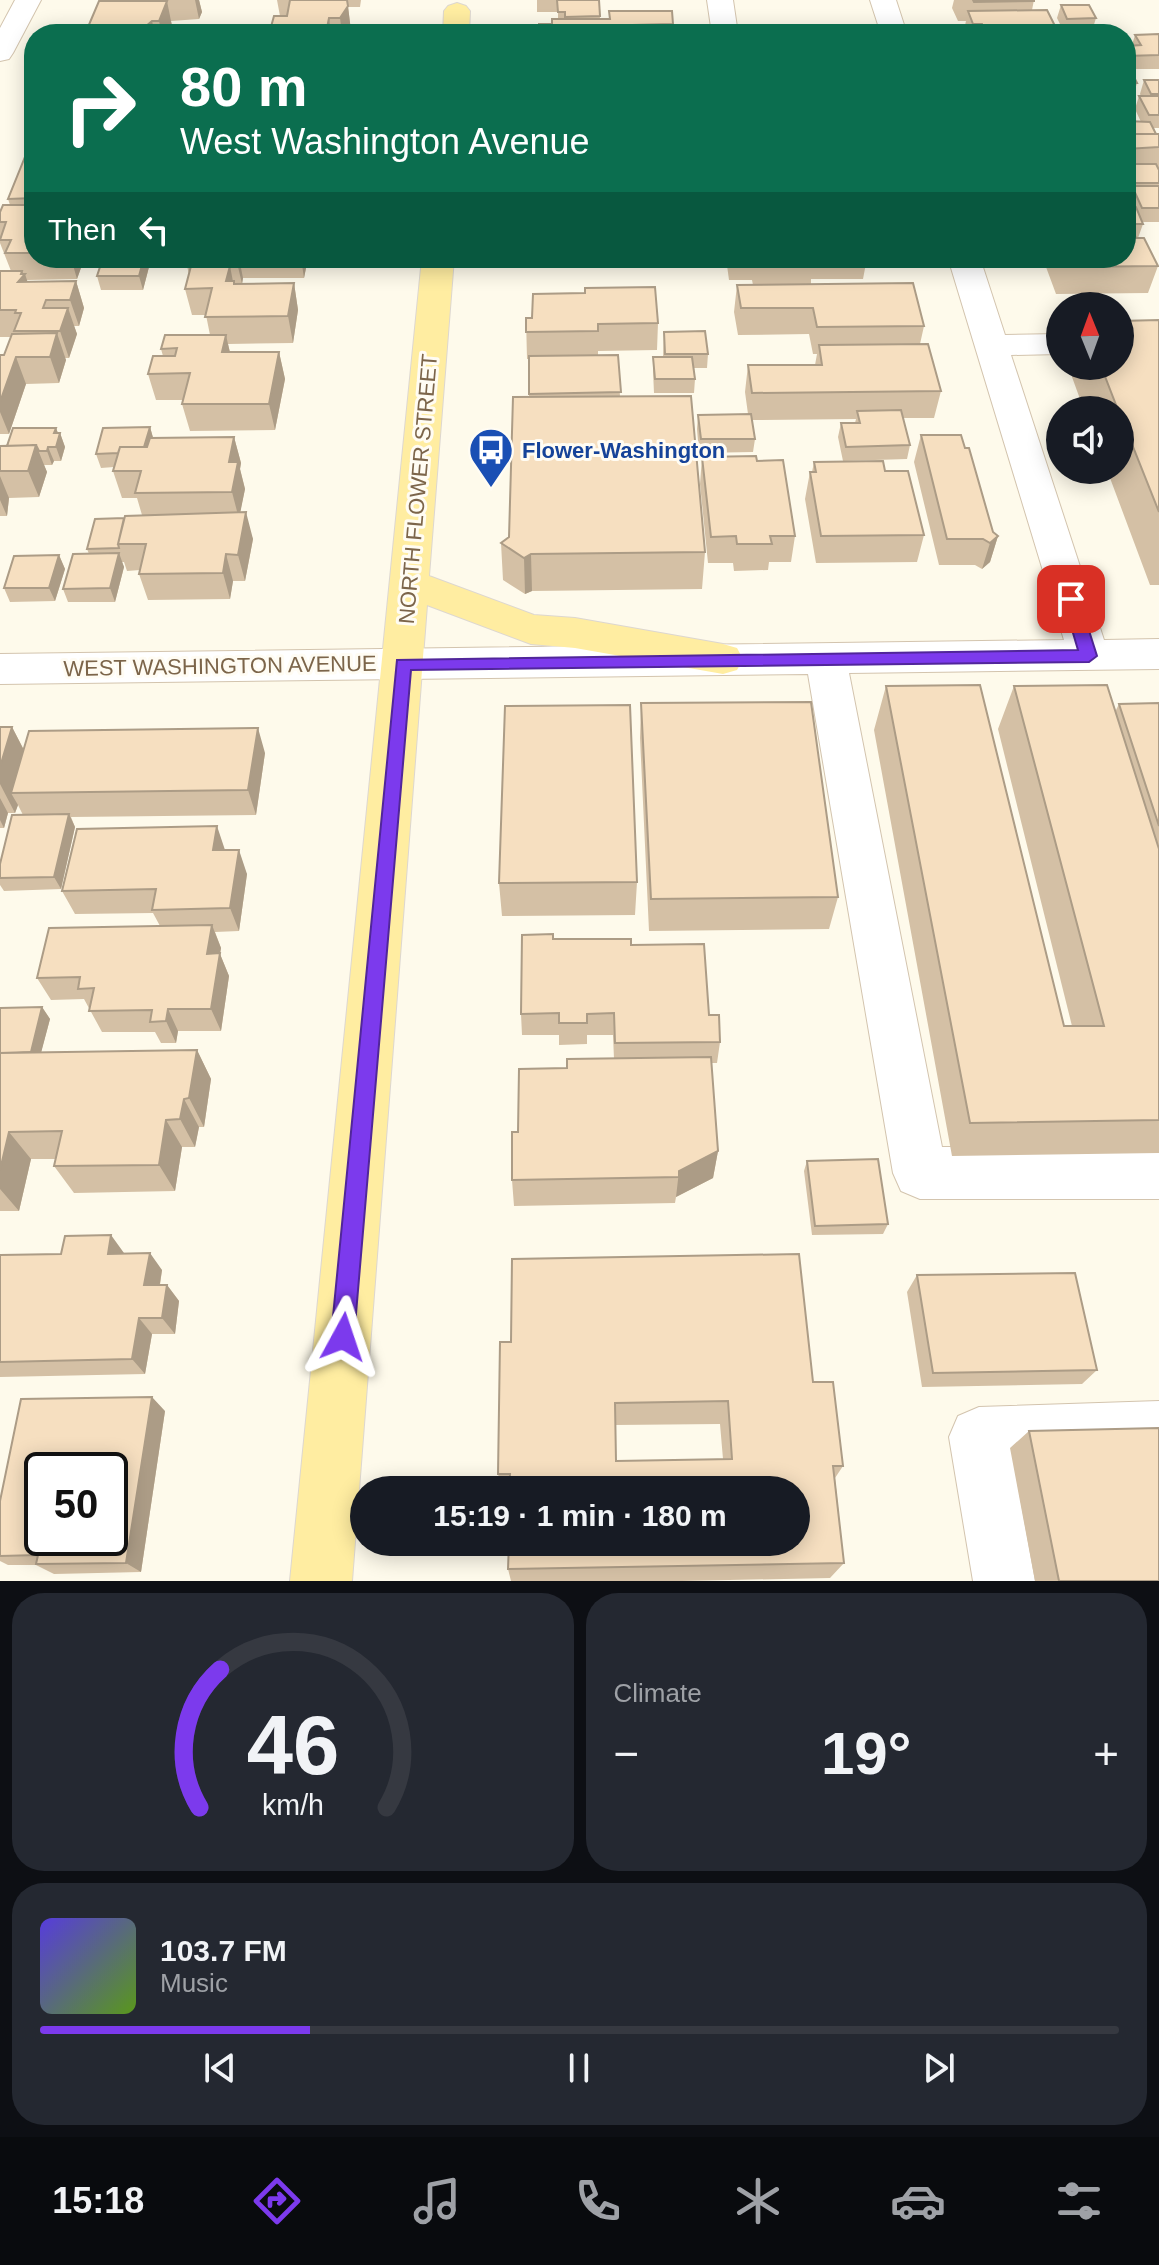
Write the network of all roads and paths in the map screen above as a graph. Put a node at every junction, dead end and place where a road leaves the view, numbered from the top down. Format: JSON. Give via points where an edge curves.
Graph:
{"nodes":[{"id":1,"x":28,"y":0,"type":"edge"},
{"id":2,"x":720,"y":0,"type":"edge"},
{"id":3,"x":883,"y":0,"type":"edge"},
{"id":4,"x":724,"y":24,"type":"edge"},
{"id":5,"x":891,"y":24,"type":"edge"},
{"id":6,"x":0,"y":53,"type":"edge"},
{"id":7,"x":437,"y":268,"type":"edge"},
{"id":8,"x":967,"y":268,"type":"edge"},
{"id":9,"x":1046,"y":344,"type":"edge"},
{"id":10,"x":991,"y":345,"type":"junction"},
{"id":11,"x":410,"y":584,"type":"junction"},
{"id":12,"x":1159,"y":654,"type":"edge"},
{"id":13,"x":1089,"y":656,"type":"junction"},
{"id":14,"x":723,"y":659,"type":"junction"},
{"id":15,"x":826,"y":659,"type":"junction"},
{"id":16,"x":403,"y":664,"type":"junction"},
{"id":17,"x":0,"y":669,"type":"edge"},
{"id":18,"x":1159,"y":1173,"type":"edge"},
{"id":19,"x":1159,"y":1431,"type":"edge"},
{"id":20,"x":321,"y":1581,"type":"edge"},
{"id":21,"x":1004,"y":1581,"type":"edge"}],
"edges":[{"from":1,"to":6,"type":"street"},
{"from":2,"to":4,"type":"street"},
{"from":3,"to":5,"type":"street"},
{"from":7,"to":11,"type":"main road","name":"NORTH FLOWER STREET"},
{"from":8,"to":10,"type":"street"},
{"from":9,"to":10,"type":"street"},
{"from":10,"to":13,"type":"street"},
{"from":11,"to":14,"type":"main road","via":[[531,629]]},
{"from":11,"to":16,"type":"main road","name":"NORTH FLOWER STREET"},
{"from":12,"to":13,"type":"street","name":"WEST WASHINGTON AVENUE"},
{"from":13,"to":15,"type":"street","name":"WEST WASHINGTON AVENUE"},
{"from":14,"to":15,"type":"street","name":"WEST WASHINGTON AVENUE"},
{"from":14,"to":16,"type":"street","name":"WEST WASHINGTON AVENUE"},
{"from":15,"to":18,"type":"street","via":[[920,1173]]},
{"from":16,"to":17,"type":"street","name":"WEST WASHINGTON AVENUE"},
{"from":16,"to":20,"type":"main road","name":"NORTH FLOWER STREET"},
{"from":19,"to":21,"type":"street","via":[[979,1437]]}]}
